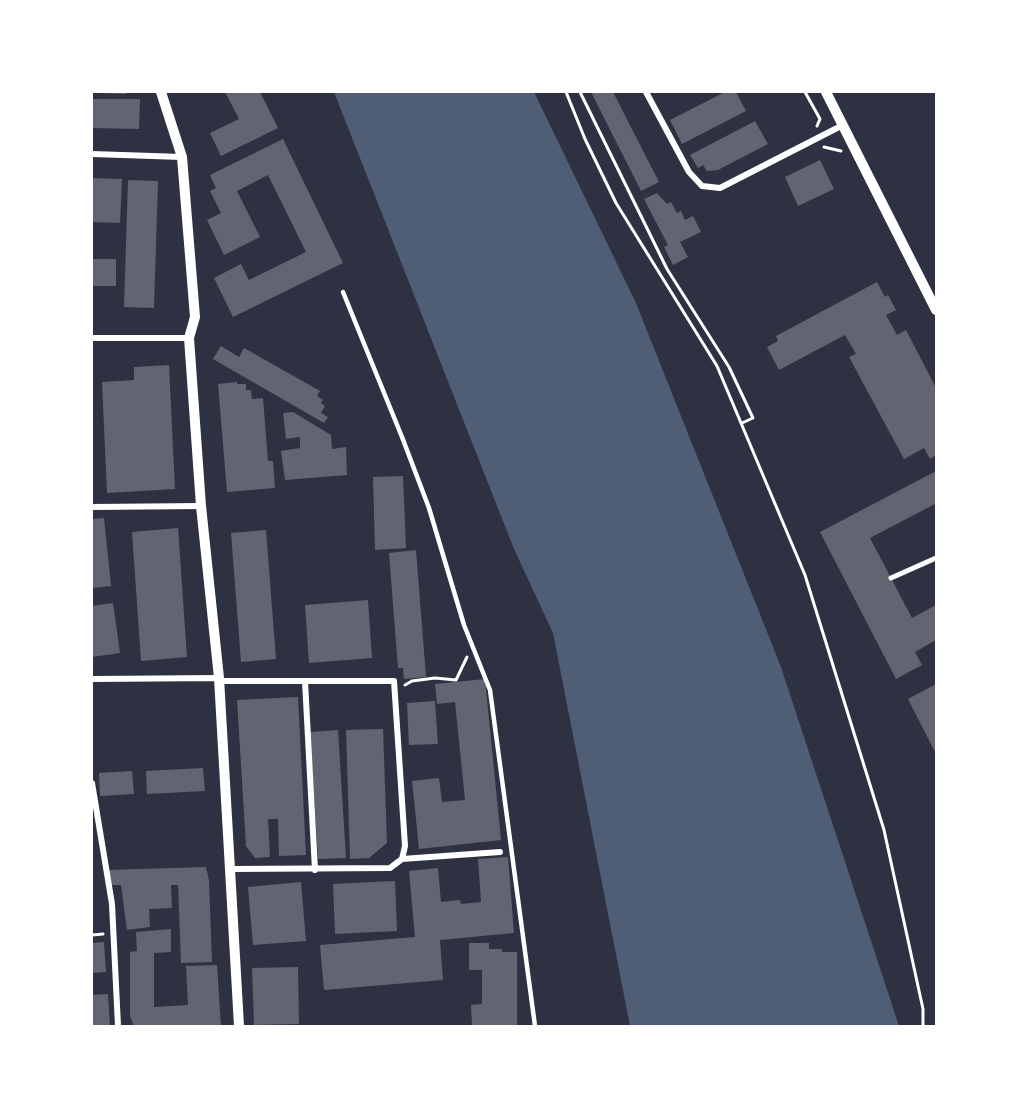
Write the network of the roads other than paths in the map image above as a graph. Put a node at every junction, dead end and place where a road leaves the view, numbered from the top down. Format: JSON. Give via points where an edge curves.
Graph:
{"nodes":[{"id":1,"x":161,"y":92,"type":"edge"},
{"id":2,"x":646,"y":92,"type":"edge"},
{"id":3,"x":826,"y":92,"type":"edge"},
{"id":4,"x":843,"y":125,"type":"junction"},
{"id":5,"x":92,"y":154,"type":"edge"},
{"id":6,"x":182,"y":157,"type":"junction"},
{"id":7,"x":343,"y":292,"type":"dead end"},
{"id":8,"x":936,"y":310,"type":"edge"},
{"id":9,"x":92,"y":338,"type":"edge"},
{"id":10,"x":189,"y":338,"type":"junction"},
{"id":11,"x":201,"y":506,"type":"junction"},
{"id":12,"x":92,"y":507,"type":"edge"},
{"id":13,"x":936,"y":558,"type":"edge"},
{"id":14,"x":891,"y":578,"type":"dead end"},
{"id":15,"x":92,"y":679,"type":"edge"},
{"id":16,"x":218,"y":680,"type":"junction"},
{"id":17,"x":305,"y":681,"type":"junction"},
{"id":18,"x":92,"y":783,"type":"edge"},
{"id":19,"x":500,"y":852,"type":"dead end"},
{"id":20,"x":402,"y":859,"type":"junction"},
{"id":21,"x":231,"y":869,"type":"junction"},
{"id":22,"x":315,"y":870,"type":"junction"},
{"id":23,"x":118,"y":1026,"type":"edge"},
{"id":24,"x":239,"y":1026,"type":"edge"},
{"id":25,"x":536,"y":1026,"type":"edge"}],
"edges":[{"from":1,"to":6,"type":"street"},
{"from":2,"to":4,"type":"street","via":[[689,172],[702,186],[720,188]]},
{"from":3,"to":4,"type":"street"},
{"from":4,"to":8,"type":"street"},
{"from":5,"to":6,"type":"street"},
{"from":6,"to":10,"type":"street","via":[[195,317]]},
{"from":7,"to":25,"type":"lane","via":[[425,498],[464,625],[489,690]]},
{"from":9,"to":10,"type":"street"},
{"from":10,"to":11,"type":"street"},
{"from":11,"to":12,"type":"street"},
{"from":11,"to":16,"type":"street"},
{"from":13,"to":14,"type":"street"},
{"from":15,"to":16,"type":"street"},
{"from":16,"to":17,"type":"street"},
{"from":16,"to":21,"type":"street"},
{"from":17,"to":20,"type":"street","via":[[394,681],[405,846]]},
{"from":17,"to":22,"type":"street"},
{"from":18,"to":23,"type":"street","via":[[112,904]]},
{"from":19,"to":20,"type":"street"},
{"from":20,"to":22,"type":"street","via":[[390,868]]},
{"from":21,"to":22,"type":"street"},
{"from":21,"to":24,"type":"street"}]}
